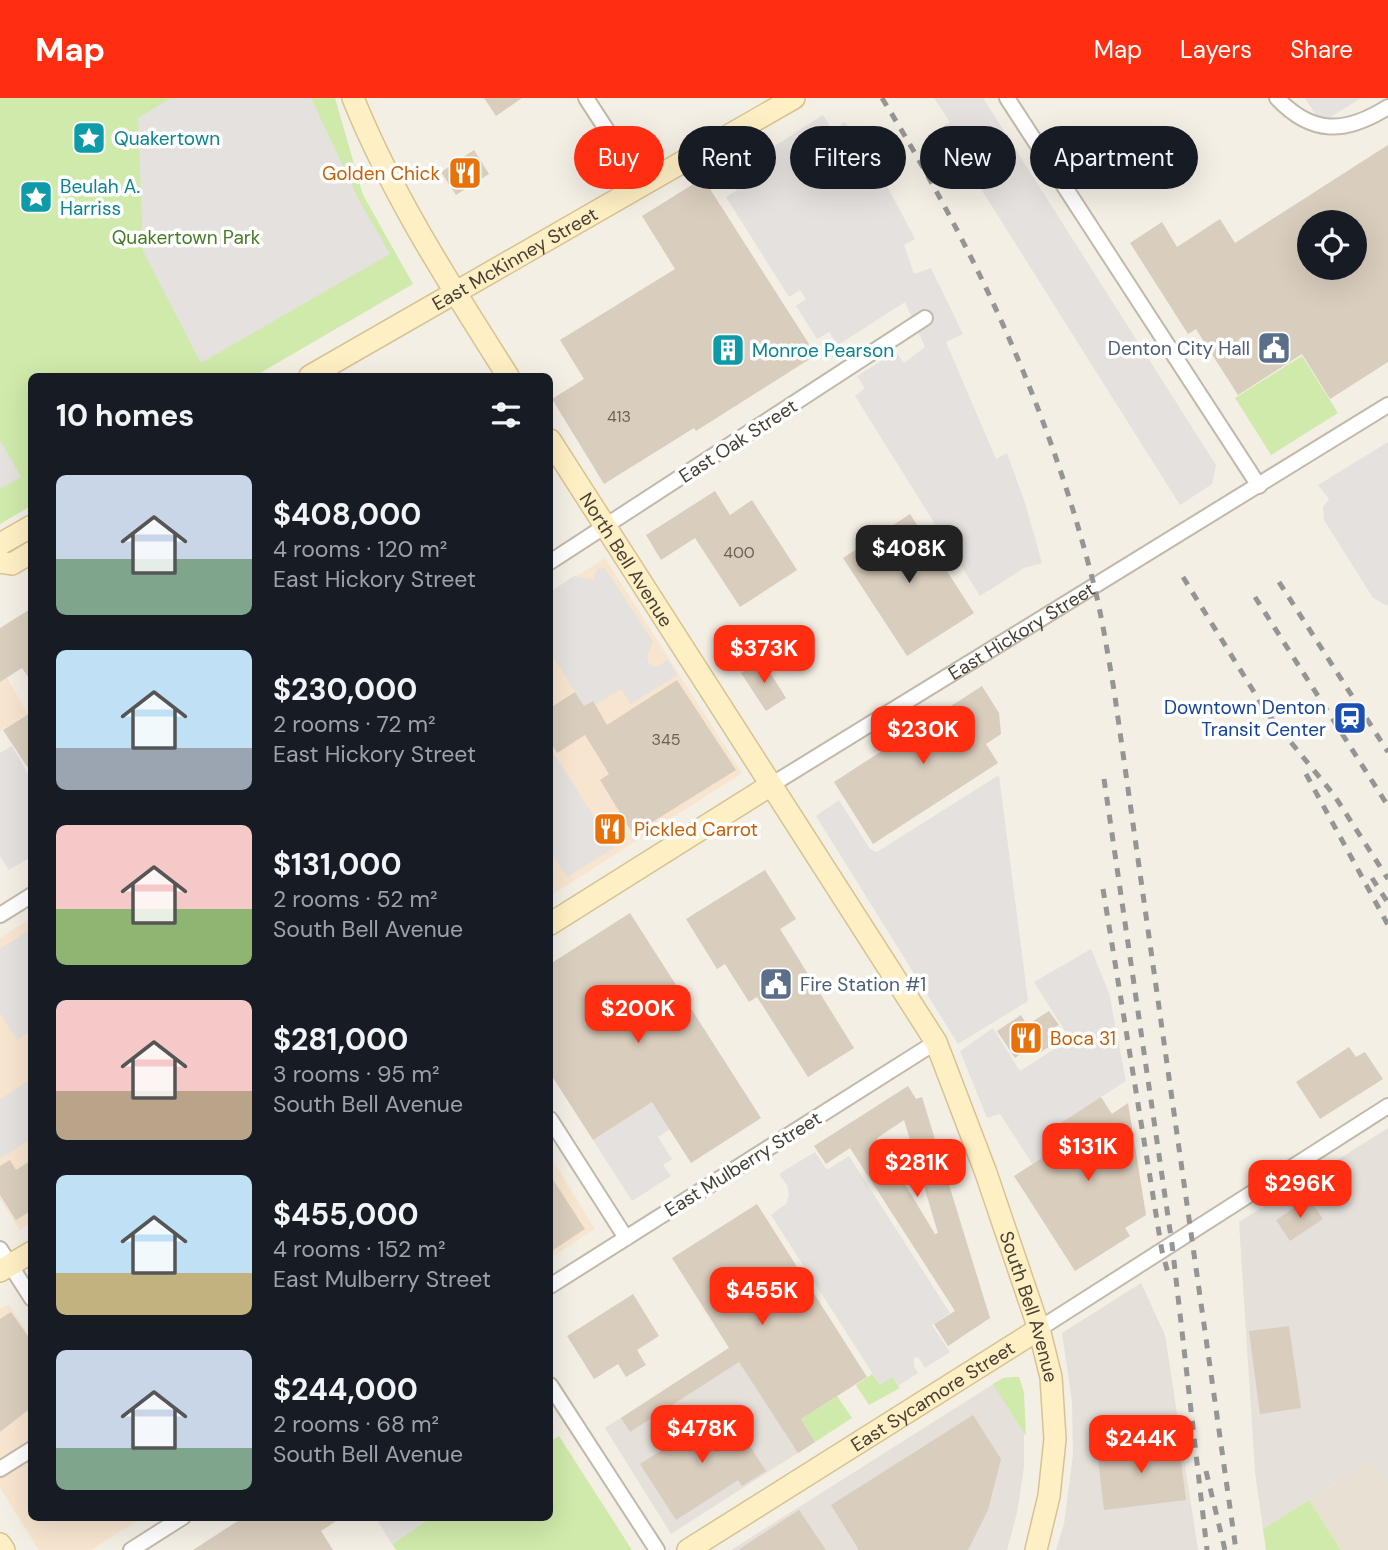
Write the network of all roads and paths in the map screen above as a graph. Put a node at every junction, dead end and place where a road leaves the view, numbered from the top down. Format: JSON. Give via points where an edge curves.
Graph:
{"nodes":[{"id":1,"x":353,"y":98,"type":"edge"},
{"id":2,"x":586,"y":98,"type":"edge"},
{"id":3,"x":794,"y":98,"type":"edge"},
{"id":4,"x":1007,"y":98,"type":"edge"},
{"id":5,"x":1277,"y":98,"type":"edge"},
{"id":6,"x":1388,"y":107,"type":"edge"},
{"id":7,"x":604,"y":126,"type":"edge"},
{"id":8,"x":664,"y":174,"type":"edge"},
{"id":9,"x":638,"y":189,"type":"edge"},
{"id":10,"x":455,"y":293,"type":"junction"},
{"id":11,"x":925,"y":318,"type":"dead end"},
{"id":12,"x":315,"y":373,"type":"edge"},
{"id":13,"x":506,"y":373,"type":"edge"},
{"id":14,"x":1388,"y":405,"type":"edge"},
{"id":15,"x":553,"y":445,"type":"edge"},
{"id":16,"x":1259,"y":486,"type":"junction"},
{"id":17,"x":605,"y":527,"type":"junction"},
{"id":18,"x":28,"y":528,"type":"edge"},
{"id":19,"x":0,"y":544,"type":"edge"},
{"id":20,"x":28,"y":554,"type":"edge"},
{"id":21,"x":553,"y":560,"type":"edge"},
{"id":22,"x":0,"y":562,"type":"edge"},
{"id":23,"x":771,"y":785,"type":"junction"},
{"id":24,"x":28,"y":898,"type":"edge"},
{"id":25,"x":0,"y":915,"type":"edge"},
{"id":26,"x":553,"y":922,"type":"edge"},
{"id":27,"x":936,"y":1042,"type":"junction"},
{"id":28,"x":1388,"y":1106,"type":"edge"},
{"id":29,"x":553,"y":1124,"type":"edge"},
{"id":30,"x":626,"y":1238,"type":"junction"},
{"id":31,"x":28,"y":1253,"type":"edge"},
{"id":32,"x":4,"y":1261,"type":"edge"},
{"id":33,"x":553,"y":1284,"type":"edge"},
{"id":34,"x":28,"y":1294,"type":"edge"},
{"id":35,"x":1039,"y":1329,"type":"junction"},
{"id":36,"x":553,"y":1390,"type":"edge"},
{"id":37,"x":28,"y":1452,"type":"edge"},
{"id":38,"x":0,"y":1469,"type":"edge"},
{"id":39,"x":173,"y":1521,"type":"edge"},
{"id":40,"x":0,"y":1544,"type":"edge"},
{"id":41,"x":4,"y":1550,"type":"edge"},
{"id":42,"x":131,"y":1550,"type":"edge"},
{"id":43,"x":657,"y":1550,"type":"edge"},
{"id":44,"x":688,"y":1550,"type":"edge"},
{"id":45,"x":1036,"y":1550,"type":"edge"}],
"edges":[{"from":1,"to":10,"type":"main road","via":[[374,151]]},
{"from":2,"to":7,"type":"street"},
{"from":3,"to":8,"type":"main road","name":"East McKinney Street"},
{"from":4,"to":16,"type":"street"},
{"from":5,"to":6,"type":"street","via":[[1315,127],[1352,124]]},
{"from":9,"to":10,"type":"main road","name":"East McKinney Street"},
{"from":10,"to":12,"type":"main road","name":"East McKinney Street"},
{"from":10,"to":13,"type":"main road"},
{"from":11,"to":17,"type":"street","name":"East Oak Street"},
{"from":14,"to":16,"type":"street","name":"East Hickory Street"},
{"from":15,"to":17,"type":"main road","name":"North Bell Avenue"},
{"from":16,"to":23,"type":"street","name":"East Hickory Street"},
{"from":17,"to":21,"type":"street","name":"East Oak Street"},
{"from":17,"to":23,"type":"main road","name":"North Bell Avenue"},
{"from":18,"to":19,"type":"main road"},
{"from":20,"to":22,"type":"main road","via":[[12,564]]},
{"from":23,"to":26,"type":"main road","name":"East Hickory Street"},
{"from":23,"to":27,"type":"main road","name":"South Bell Avenue"},
{"from":24,"to":25,"type":"street"},
{"from":27,"to":30,"type":"street","name":"East Mulberry Street"},
{"from":27,"to":35,"type":"main road","name":"South Bell Avenue"},
{"from":28,"to":35,"type":"street","name":"East Sycamore Street"},
{"from":29,"to":30,"type":"street"},
{"from":30,"to":33,"type":"street","name":"East Mulberry Street"},
{"from":31,"to":32,"type":"main road"},
{"from":32,"to":34,"type":"street"},
{"from":35,"to":44,"type":"main road","name":"East Sycamore Street"},
{"from":35,"to":45,"type":"main road","name":"South Bell Avenue","via":[[1051,1377],[1055,1438],[1049,1496]]},
{"from":36,"to":43,"type":"street"},
{"from":37,"to":38,"type":"street"},
{"from":39,"to":42,"type":"street"},
{"from":40,"to":41,"type":"main road"}]}
